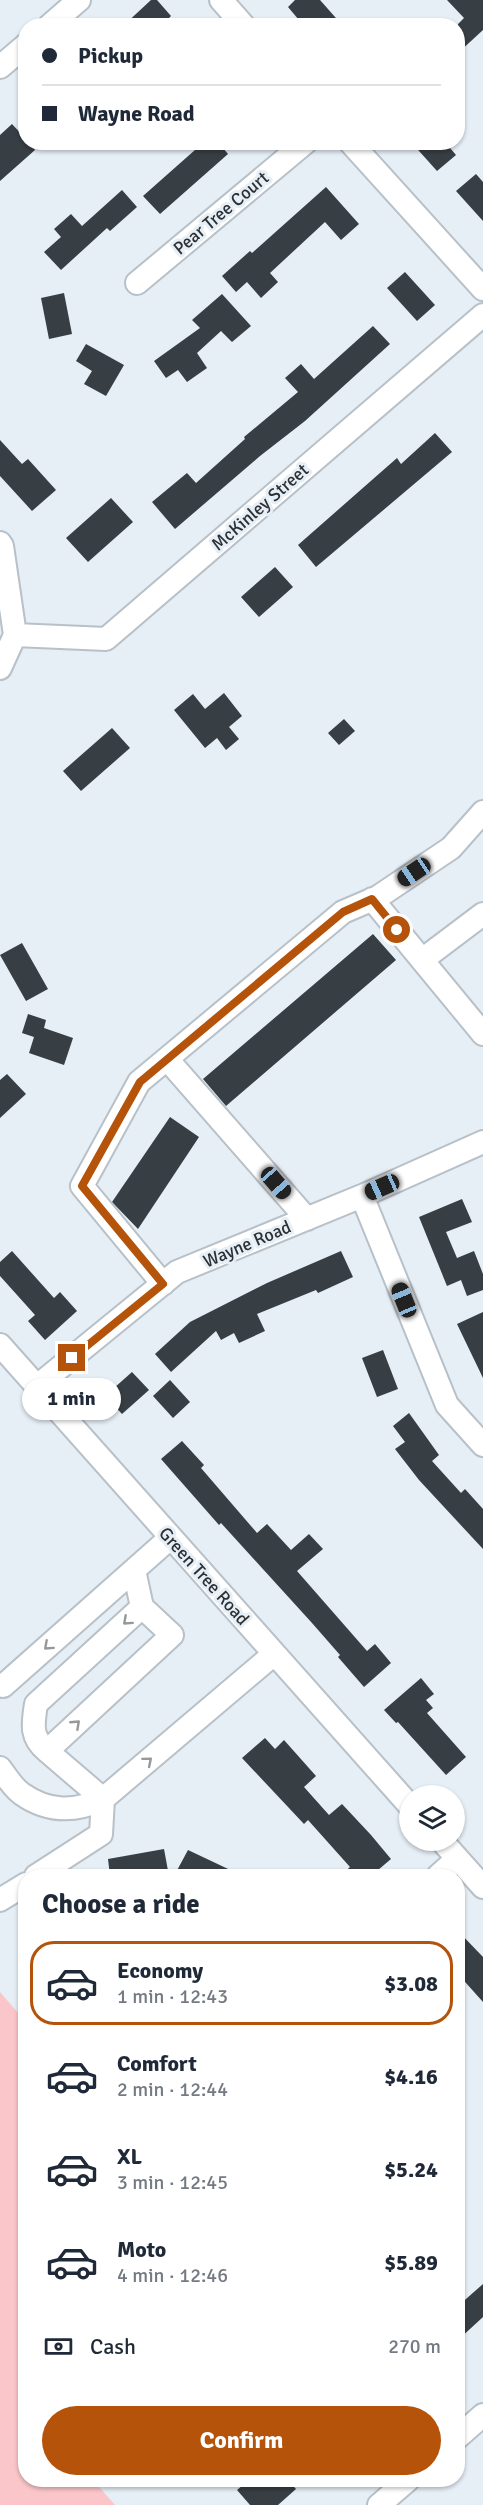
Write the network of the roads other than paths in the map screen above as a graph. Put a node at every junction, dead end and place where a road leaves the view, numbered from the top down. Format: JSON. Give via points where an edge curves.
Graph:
{"nodes":[{"id":1,"x":79,"y":0,"type":"edge"},
{"id":2,"x":221,"y":0,"type":"edge"},
{"id":3,"x":58,"y":18,"type":"edge"},
{"id":4,"x":237,"y":18,"type":"edge"},
{"id":5,"x":18,"y":52,"type":"edge"},
{"id":6,"x":0,"y":67,"type":"edge"},
{"id":7,"x":296,"y":150,"type":"edge"},
{"id":8,"x":357,"y":150,"type":"edge"},
{"id":9,"x":137,"y":283,"type":"dead end"},
{"id":10,"x":483,"y":289,"type":"edge"},
{"id":11,"x":483,"y":315,"type":"edge"},
{"id":12,"x":0,"y":543,"type":"edge"},
{"id":13,"x":15,"y":635,"type":"junction"},
{"id":14,"x":0,"y":668,"type":"edge"},
{"id":15,"x":483,"y":812,"type":"edge"},
{"id":16,"x":372,"y":899,"type":"junction"},
{"id":17,"x":483,"y":915,"type":"edge"},
{"id":18,"x":422,"y":960,"type":"junction"},
{"id":19,"x":483,"y":1034,"type":"edge"},
{"id":20,"x":167,"y":1059,"type":"junction"},
{"id":21,"x":483,"y":1142,"type":"edge"},
{"id":22,"x":362,"y":1196,"type":"junction"},
{"id":23,"x":307,"y":1219,"type":"junction"},
{"id":24,"x":163,"y":1284,"type":"junction"},
{"id":25,"x":0,"y":1346,"type":"edge"},
{"id":26,"x":36,"y":1387,"type":"junction"},
{"id":27,"x":483,"y":1444,"type":"edge"},
{"id":28,"x":170,"y":1538,"type":"junction"},
{"id":29,"x":134,"y":1570,"type":"junction"},
{"id":30,"x":142,"y":1607,"type":"junction"},
{"id":31,"x":274,"y":1654,"type":"junction"},
{"id":32,"x":1,"y":1688,"type":"edge"},
{"id":33,"x":46,"y":1751,"type":"junction"},
{"id":34,"x":0,"y":1768,"type":"edge"},
{"id":35,"x":399,"y":1794,"type":"edge"},
{"id":36,"x":104,"y":1799,"type":"junction"},
{"id":37,"x":450,"y":1851,"type":"edge"},
{"id":38,"x":457,"y":1859,"type":"junction"},
{"id":39,"x":47,"y":1869,"type":"edge"},
{"id":40,"x":446,"y":1869,"type":"edge"},
{"id":41,"x":483,"y":1887,"type":"edge"},
{"id":42,"x":18,"y":1889,"type":"edge"},
{"id":43,"x":0,"y":1900,"type":"edge"},
{"id":44,"x":483,"y":2415,"type":"edge"},
{"id":45,"x":465,"y":2431,"type":"edge"},
{"id":46,"x":400,"y":2487,"type":"edge"},
{"id":47,"x":379,"y":2505,"type":"edge"}],
"edges":[{"from":1,"to":3,"type":"street"},
{"from":2,"to":4,"type":"street"},
{"from":5,"to":6,"type":"street"},
{"from":7,"to":9,"type":"street","name":"Pear Tree Court"},
{"from":8,"to":10,"type":"street"},
{"from":11,"to":13,"type":"street","name":"McKinley Street","via":[[106,639]]},
{"from":12,"to":13,"type":"street"},
{"from":13,"to":14,"type":"street"},
{"from":15,"to":16,"type":"street","via":[[451,848]]},
{"from":16,"to":18,"type":"street"},
{"from":16,"to":20,"type":"street","via":[[343,912]]},
{"from":17,"to":18,"type":"street"},
{"from":18,"to":19,"type":"street"},
{"from":20,"to":23,"type":"street"},
{"from":20,"to":24,"type":"street","via":[[140,1082],[82,1186]]},
{"from":21,"to":22,"type":"street","name":"Wayne Road"},
{"from":22,"to":23,"type":"street","name":"Wayne Road"},
{"from":22,"to":27,"type":"street","via":[[447,1405]]},
{"from":23,"to":24,"type":"street","name":"Wayne Road","via":[[177,1272]]},
{"from":24,"to":26,"type":"street","name":"Wayne Road"},
{"from":25,"to":26,"type":"street","name":"Green Tree Road"},
{"from":26,"to":28,"type":"street","name":"Green Tree Road"},
{"from":28,"to":29,"type":"street"},
{"from":28,"to":31,"type":"street","name":"Green Tree Road"},
{"from":29,"to":30,"type":"street"},
{"from":29,"to":32,"type":"street","one_way":true},
{"from":30,"to":33,"type":"street","one_way":true,"via":[[36,1704],[32,1731]]},
{"from":33,"to":30,"type":"street","one_way":true,"via":[[172,1635]]},
{"from":31,"to":35,"type":"street","name":"Green Tree Road"},
{"from":36,"to":31,"type":"street","one_way":true},
{"from":33,"to":36,"type":"street"},
{"from":34,"to":36,"type":"street","via":[[21,1794],[56,1809],[84,1808]]},
{"from":36,"to":39,"type":"street","via":[[101,1834]]},
{"from":37,"to":38,"type":"street"},
{"from":38,"to":40,"type":"street"},
{"from":38,"to":41,"type":"street"},
{"from":42,"to":43,"type":"street"},
{"from":44,"to":45,"type":"street"},
{"from":46,"to":47,"type":"street"}]}
